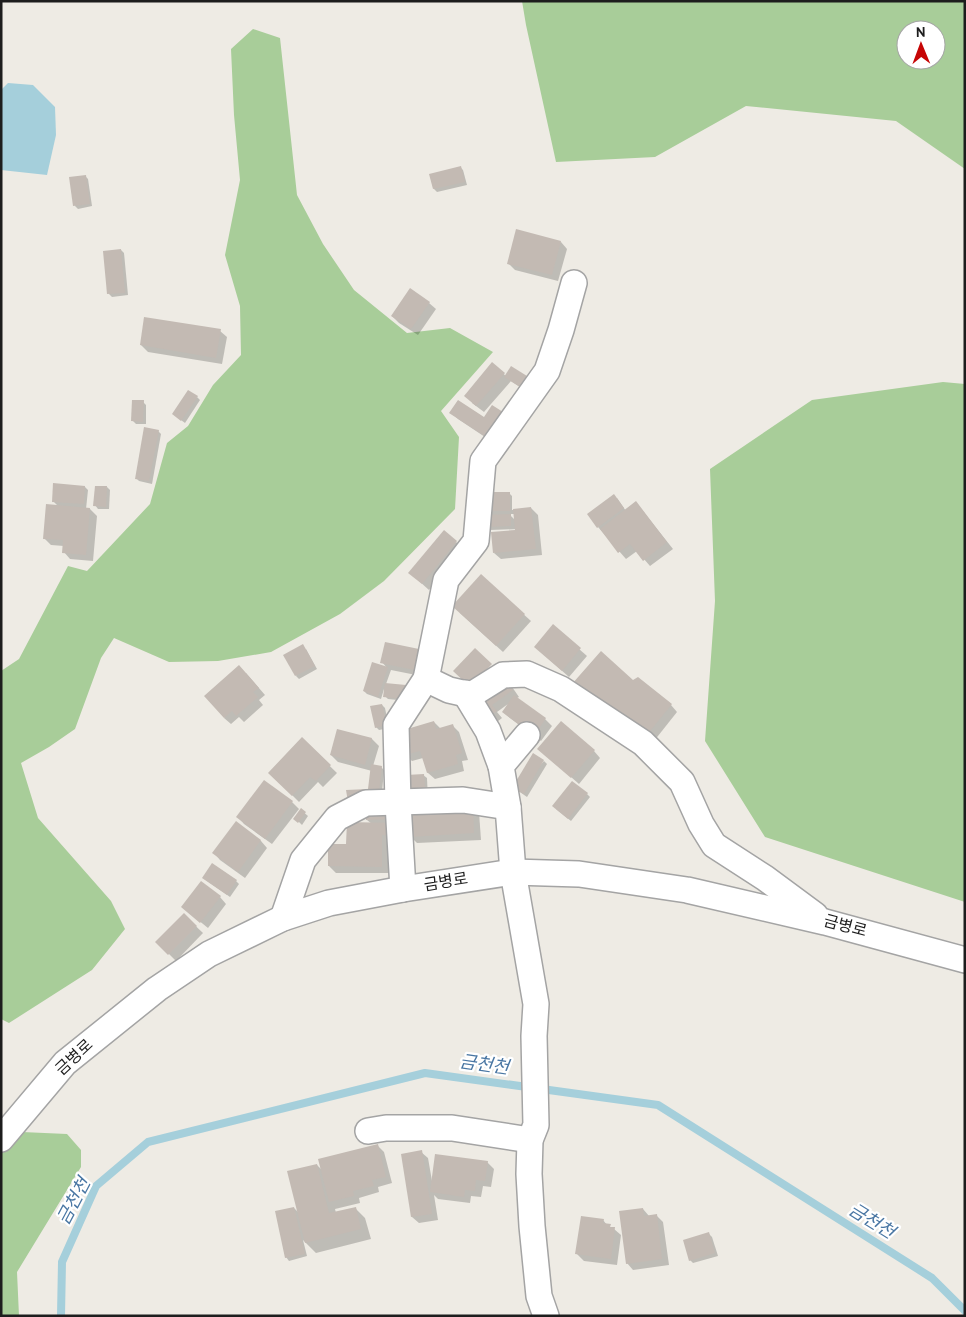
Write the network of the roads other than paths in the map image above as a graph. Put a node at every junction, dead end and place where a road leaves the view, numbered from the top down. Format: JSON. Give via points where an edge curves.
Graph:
{"nodes":[{"id":1,"x":574,"y":283,"type":"dead end"},
{"id":2,"x":426,"y":680,"type":"junction"},
{"id":3,"x":465,"y":693,"type":"junction"},
{"id":4,"x":527,"y":735,"type":"dead end"},
{"id":5,"x":501,"y":766,"type":"junction"},
{"id":6,"x":398,"y":803,"type":"junction"},
{"id":7,"x":508,"y":807,"type":"junction"},
{"id":8,"x":513,"y":872,"type":"junction"},
{"id":9,"x":403,"y":889,"type":"junction"},
{"id":10,"x":283,"y":918,"type":"junction"},
{"id":11,"x":825,"y":922,"type":"junction"},
{"id":12,"x":965,"y":960,"type":"edge"},
{"id":13,"x":368,"y":1131,"type":"dead end"},
{"id":14,"x":533,"y":1133,"type":"junction"},
{"id":15,"x":1,"y":1139,"type":"edge"},
{"id":16,"x":546,"y":1316,"type":"edge"}],
"edges":[{"from":1,"to":2,"type":"street","via":[[547,371],[484,461],[476,541],[446,580]]},
{"from":2,"to":3,"type":"street"},
{"from":2,"to":6,"type":"street","via":[[396,725]]},
{"from":3,"to":5,"type":"street","via":[[488,731]]},
{"from":3,"to":11,"type":"street","via":[[471,694],[503,675],[527,674],[560,689],[643,743],[682,782],[714,844]]},
{"from":4,"to":5,"type":"street"},
{"from":5,"to":7,"type":"street"},
{"from":6,"to":7,"type":"street","via":[[463,800]]},
{"from":6,"to":9,"type":"street"},
{"from":6,"to":10,"type":"street","via":[[366,804],[337,818],[304,860]]},
{"from":7,"to":8,"type":"street"},
{"from":8,"to":9,"type":"street","name":"금병로"},
{"from":8,"to":11,"type":"street","name":"금병로","via":[[579,874],[687,890]]},
{"from":8,"to":14,"type":"street","via":[[536,1004]]},
{"from":9,"to":10,"type":"street","name":"금병로","via":[[329,903]]},
{"from":10,"to":15,"type":"street","name":"금병로","via":[[209,954],[157,989],[66,1064]]},
{"from":11,"to":12,"type":"street","name":"금병로"},
{"from":13,"to":14,"type":"street","via":[[452,1128]]},
{"from":14,"to":16,"type":"street","via":[[529,1174],[532,1226],[540,1296]]}]}
